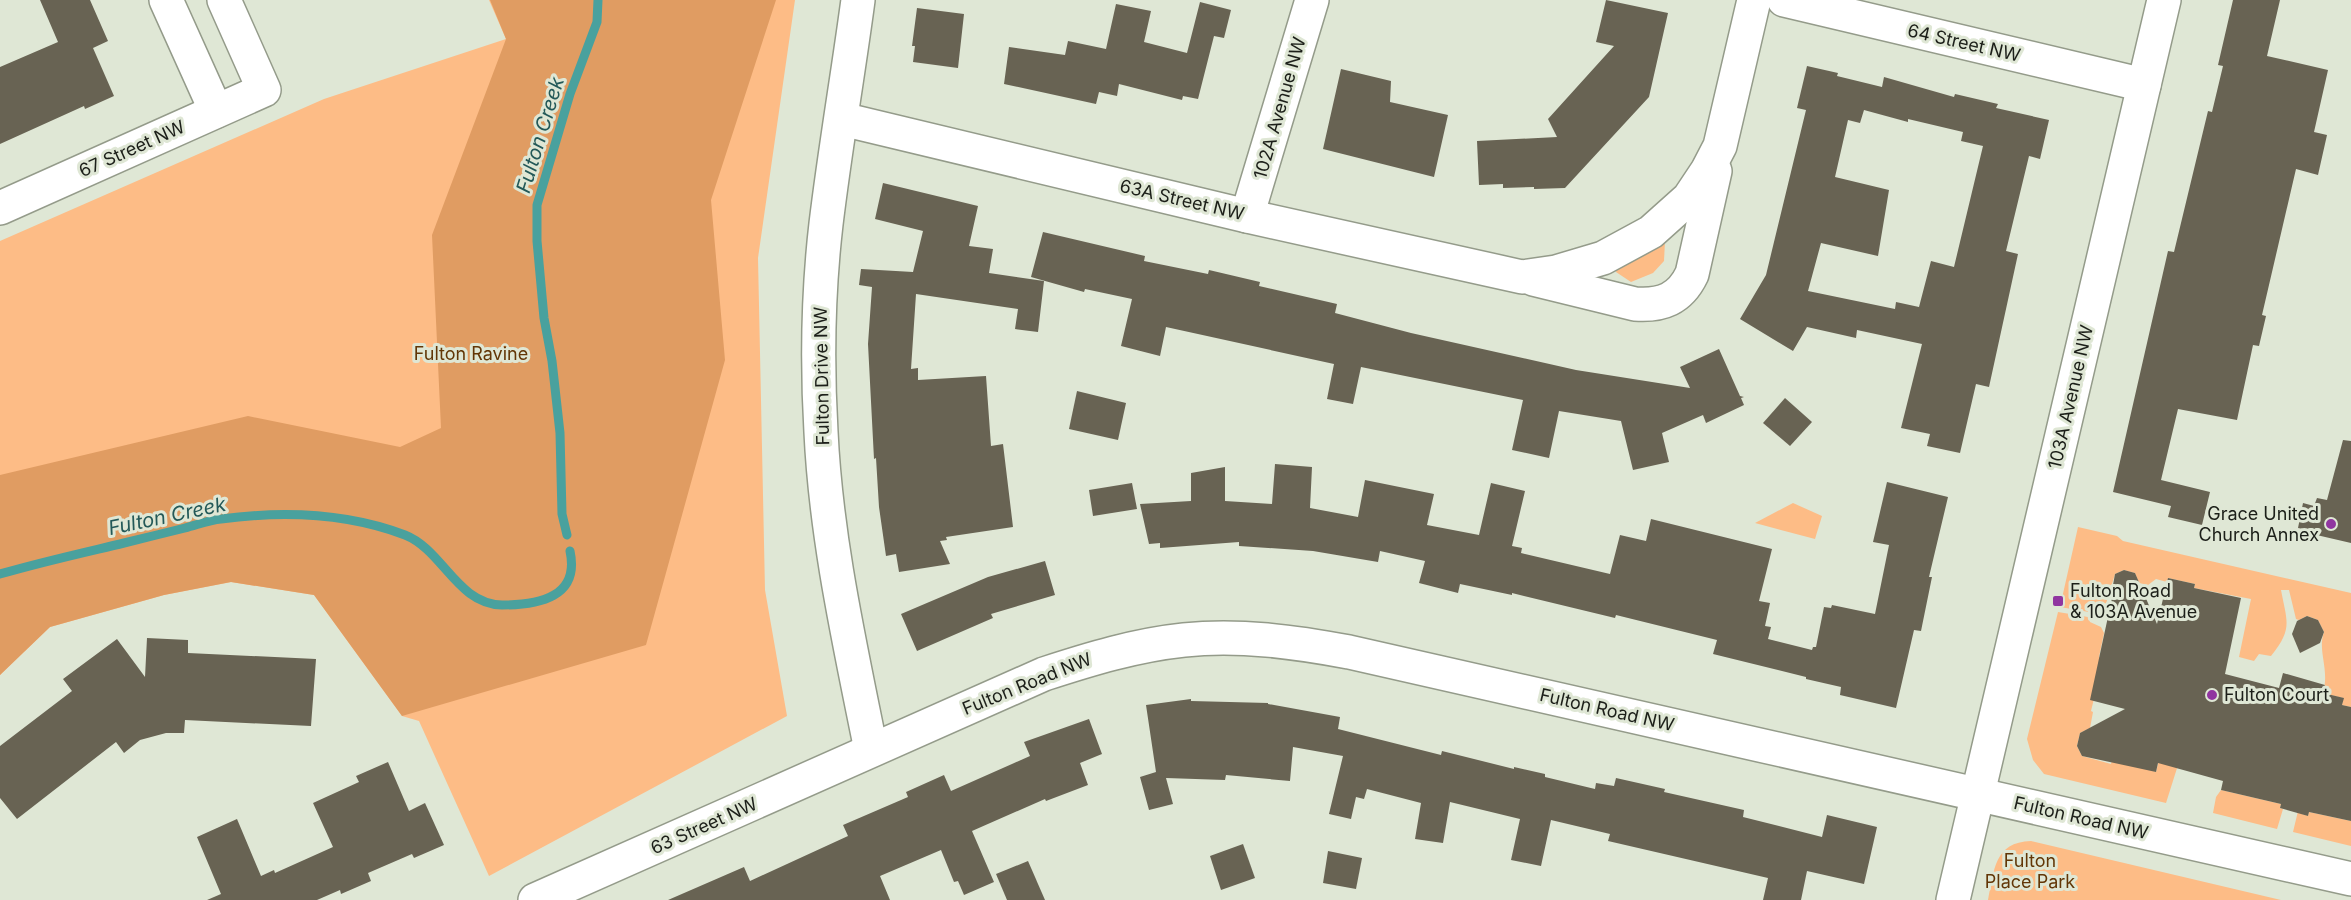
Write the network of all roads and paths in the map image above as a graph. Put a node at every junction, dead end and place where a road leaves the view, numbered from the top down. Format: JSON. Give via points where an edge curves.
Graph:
{"nodes":[{"id":1,"x":166,"y":0,"type":"edge"},
{"id":2,"x":224,"y":0,"type":"edge"},
{"id":3,"x":858,"y":0,"type":"edge"},
{"id":4,"x":1312,"y":0,"type":"edge"},
{"id":5,"x":1754,"y":0,"type":"edge"},
{"id":6,"x":1784,"y":0,"type":"edge"},
{"id":7,"x":2164,"y":0,"type":"edge"},
{"id":8,"x":2144,"y":85,"type":"junction"},
{"id":9,"x":216,"y":111,"type":"junction"},
{"id":10,"x":842,"y":119,"type":"junction"},
{"id":11,"x":1720,"y":146,"type":"junction"},
{"id":12,"x":0,"y":208,"type":"edge"},
{"id":13,"x":1247,"y":216,"type":"junction"},
{"id":14,"x":1522,"y":277,"type":"junction"},
{"id":15,"x":871,"y":750,"type":"junction"},
{"id":16,"x":1978,"y":794,"type":"junction"},
{"id":17,"x":2351,"y":879,"type":"edge"},
{"id":18,"x":535,"y":900,"type":"edge"},
{"id":19,"x":1953,"y":900,"type":"edge"}],
"edges":[{"from":1,"to":9,"type":"street"},
{"from":2,"to":9,"type":"street","name":"67 Street NW","via":[[264,90]]},
{"from":3,"to":10,"type":"street","name":"Fulton Drive NW"},
{"from":4,"to":13,"type":"street","name":"102A Avenue NW"},
{"from":5,"to":11,"type":"street"},
{"from":6,"to":8,"type":"street","name":"64 Street NW"},
{"from":7,"to":8,"type":"street","name":"103A Avenue NW"},
{"from":8,"to":16,"type":"street","name":"103A Avenue NW"},
{"from":9,"to":12,"type":"street","name":"67 Street NW"},
{"from":10,"to":13,"type":"street","name":"63A Street NW"},
{"from":10,"to":15,"type":"street","name":"Fulton Drive NW","via":[[821,281],[821,434],[843,612]]},
{"from":11,"to":14,"type":"street","name":"63A Street NW","via":[[1689,198],[1628,246],[1604,258]]},
{"from":11,"to":14,"type":"street","name":"63A Street NW","via":[[1692,273],[1686,286],[1672,299],[1635,304]]},
{"from":13,"to":14,"type":"street","name":"63A Street NW"},
{"from":15,"to":16,"type":"street","name":"Fulton Road NW","via":[[1044,674],[1097,656],[1183,640],[1254,639],[1349,652]]},
{"from":15,"to":18,"type":"street","name":"63 Street NW"},
{"from":16,"to":17,"type":"street","name":"Fulton Road NW"},
{"from":16,"to":19,"type":"street","name":"103A Avenue NW"}]}
